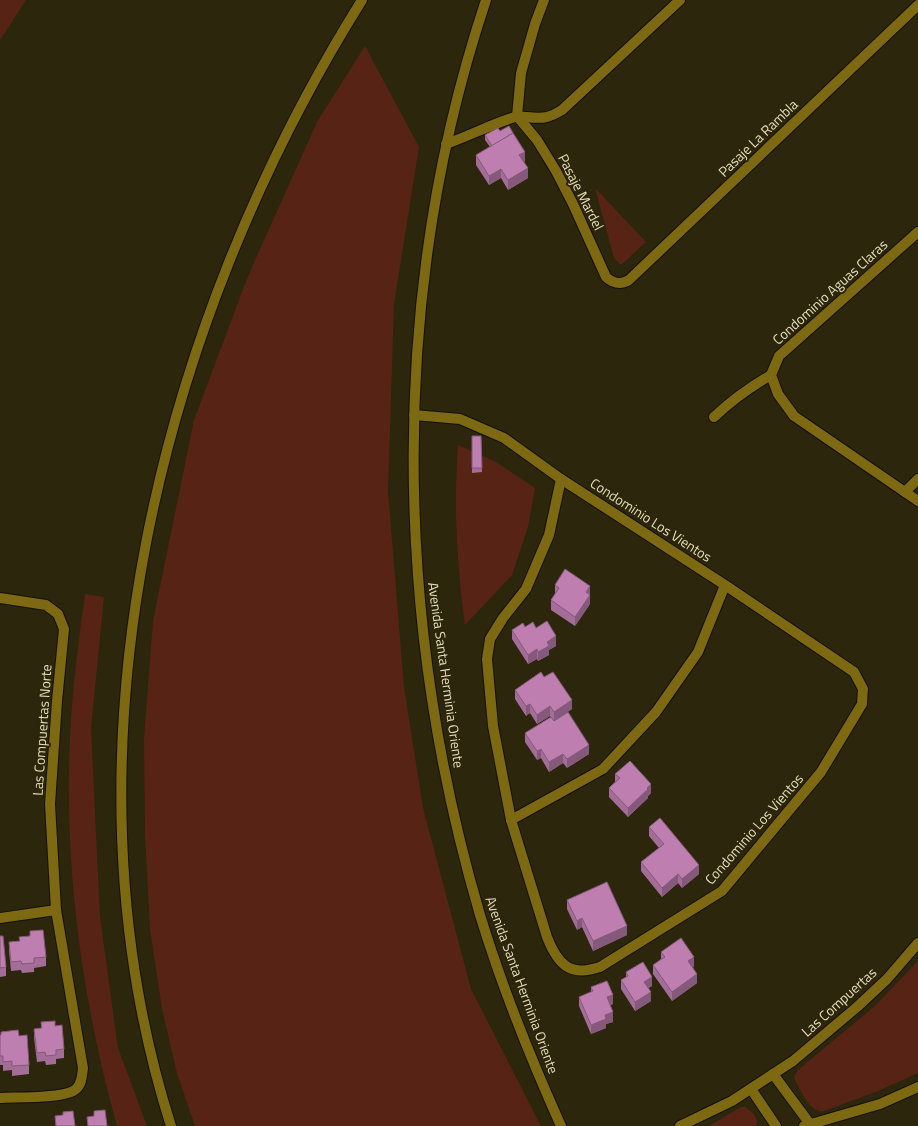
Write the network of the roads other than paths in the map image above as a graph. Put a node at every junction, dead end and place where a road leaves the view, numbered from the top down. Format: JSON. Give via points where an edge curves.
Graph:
{"nodes":[{"id":1,"x":362,"y":0,"type":"edge"},
{"id":2,"x":486,"y":0,"type":"edge"},
{"id":3,"x":544,"y":0,"type":"edge"},
{"id":4,"x":680,"y":0,"type":"edge"},
{"id":5,"x":918,"y":5,"type":"edge"},
{"id":6,"x":517,"y":116,"type":"junction"},
{"id":7,"x":446,"y":144,"type":"junction"},
{"id":8,"x":918,"y":232,"type":"edge"},
{"id":9,"x":615,"y":283,"type":"joint"},
{"id":10,"x":771,"y":375,"type":"junction"},
{"id":11,"x":414,"y":415,"type":"junction"},
{"id":12,"x":714,"y":417,"type":"dead end"},
{"id":13,"x":561,"y":479,"type":"junction"},
{"id":14,"x":918,"y":479,"type":"edge"},
{"id":15,"x":905,"y":492,"type":"junction"},
{"id":16,"x":918,"y":501,"type":"edge"},
{"id":17,"x":725,"y":586,"type":"junction"},
{"id":18,"x":0,"y":598,"type":"edge"},
{"id":19,"x":511,"y":820,"type":"junction"},
{"id":20,"x":56,"y":910,"type":"junction"},
{"id":21,"x":0,"y":918,"type":"edge"},
{"id":22,"x":918,"y":943,"type":"edge"},
{"id":23,"x":773,"y":1074,"type":"junction"},
{"id":24,"x":918,"y":1087,"type":"edge"},
{"id":25,"x":751,"y":1089,"type":"junction"},
{"id":26,"x":0,"y":1098,"type":"edge"},
{"id":27,"x":807,"y":1125,"type":"edge"},
{"id":28,"x":172,"y":1126,"type":"edge"},
{"id":29,"x":561,"y":1126,"type":"edge"},
{"id":30,"x":680,"y":1126,"type":"edge"},
{"id":31,"x":776,"y":1126,"type":"edge"}],
"edges":[{"from":1,"to":28,"type":"street","via":[[290,127],[263,182],[212,306],[167,450],[140,579],[128,674],[121,766],[123,868],[130,937],[142,1009]]},
{"from":2,"to":7,"type":"street","name":"Avenida Santa Herminia Oriente"},
{"from":3,"to":6,"type":"street","via":[[521,73]]},
{"from":4,"to":6,"type":"street","via":[[562,110],[545,118]]},
{"from":5,"to":9,"type":"street","name":"Pasaje La Rambla","via":[[629,280],[625,283]]},
{"from":6,"to":7,"type":"street"},
{"from":6,"to":9,"type":"street","name":"Pasaje Mardel","via":[[556,171],[606,277]]},
{"from":7,"to":11,"type":"street","name":"Avenida Santa Herminia Oriente","via":[[420,308]]},
{"from":8,"to":10,"type":"street","name":"Condominio Aguas Claras","via":[[779,356]]},
{"from":10,"to":12,"type":"street","via":[[749,388]]},
{"from":10,"to":15,"type":"street","via":[[778,394],[794,416]]},
{"from":11,"to":13,"type":"street","name":"Condominio Los Vientos","via":[[460,419],[504,438]]},
{"from":11,"to":29,"type":"street","name":"Avenida Santa Herminia Oriente","via":[[413,474],[419,591],[426,657],[446,778],[481,918],[529,1052]]},
{"from":13,"to":17,"type":"street","name":"Condominio Los Vientos"},
{"from":13,"to":19,"type":"street","name":"Condominio Los Vientos","via":[[549,535],[526,589],[503,618],[490,640],[488,659],[493,726]]},
{"from":14,"to":15,"type":"street"},
{"from":15,"to":16,"type":"street"},
{"from":17,"to":19,"type":"street","via":[[698,652],[656,712],[603,769]]},
{"from":17,"to":19,"type":"street","name":"Condominio Los Vientos","via":[[854,672],[863,689],[862,704],[822,772],[722,890],[600,967],[587,971],[570,969],[552,948]]},
{"from":18,"to":20,"type":"street","name":"Las Compuertas Norte","via":[[46,605],[58,614],[64,629],[50,804]]},
{"from":20,"to":21,"type":"street"},
{"from":20,"to":26,"type":"street","name":"Las Compuertas Norte","via":[[83,1068],[81,1082],[76,1089],[63,1095]]},
{"from":22,"to":23,"type":"street","name":"Las Compuertas","via":[[887,979],[857,1007],[793,1061]]},
{"from":23,"to":25,"type":"street","name":"Las Compuertas"},
{"from":23,"to":27,"type":"street"},
{"from":24,"to":27,"type":"street","via":[[880,1104]]},
{"from":25,"to":30,"type":"street","name":"Las Compuertas"},
{"from":25,"to":31,"type":"street"}]}
